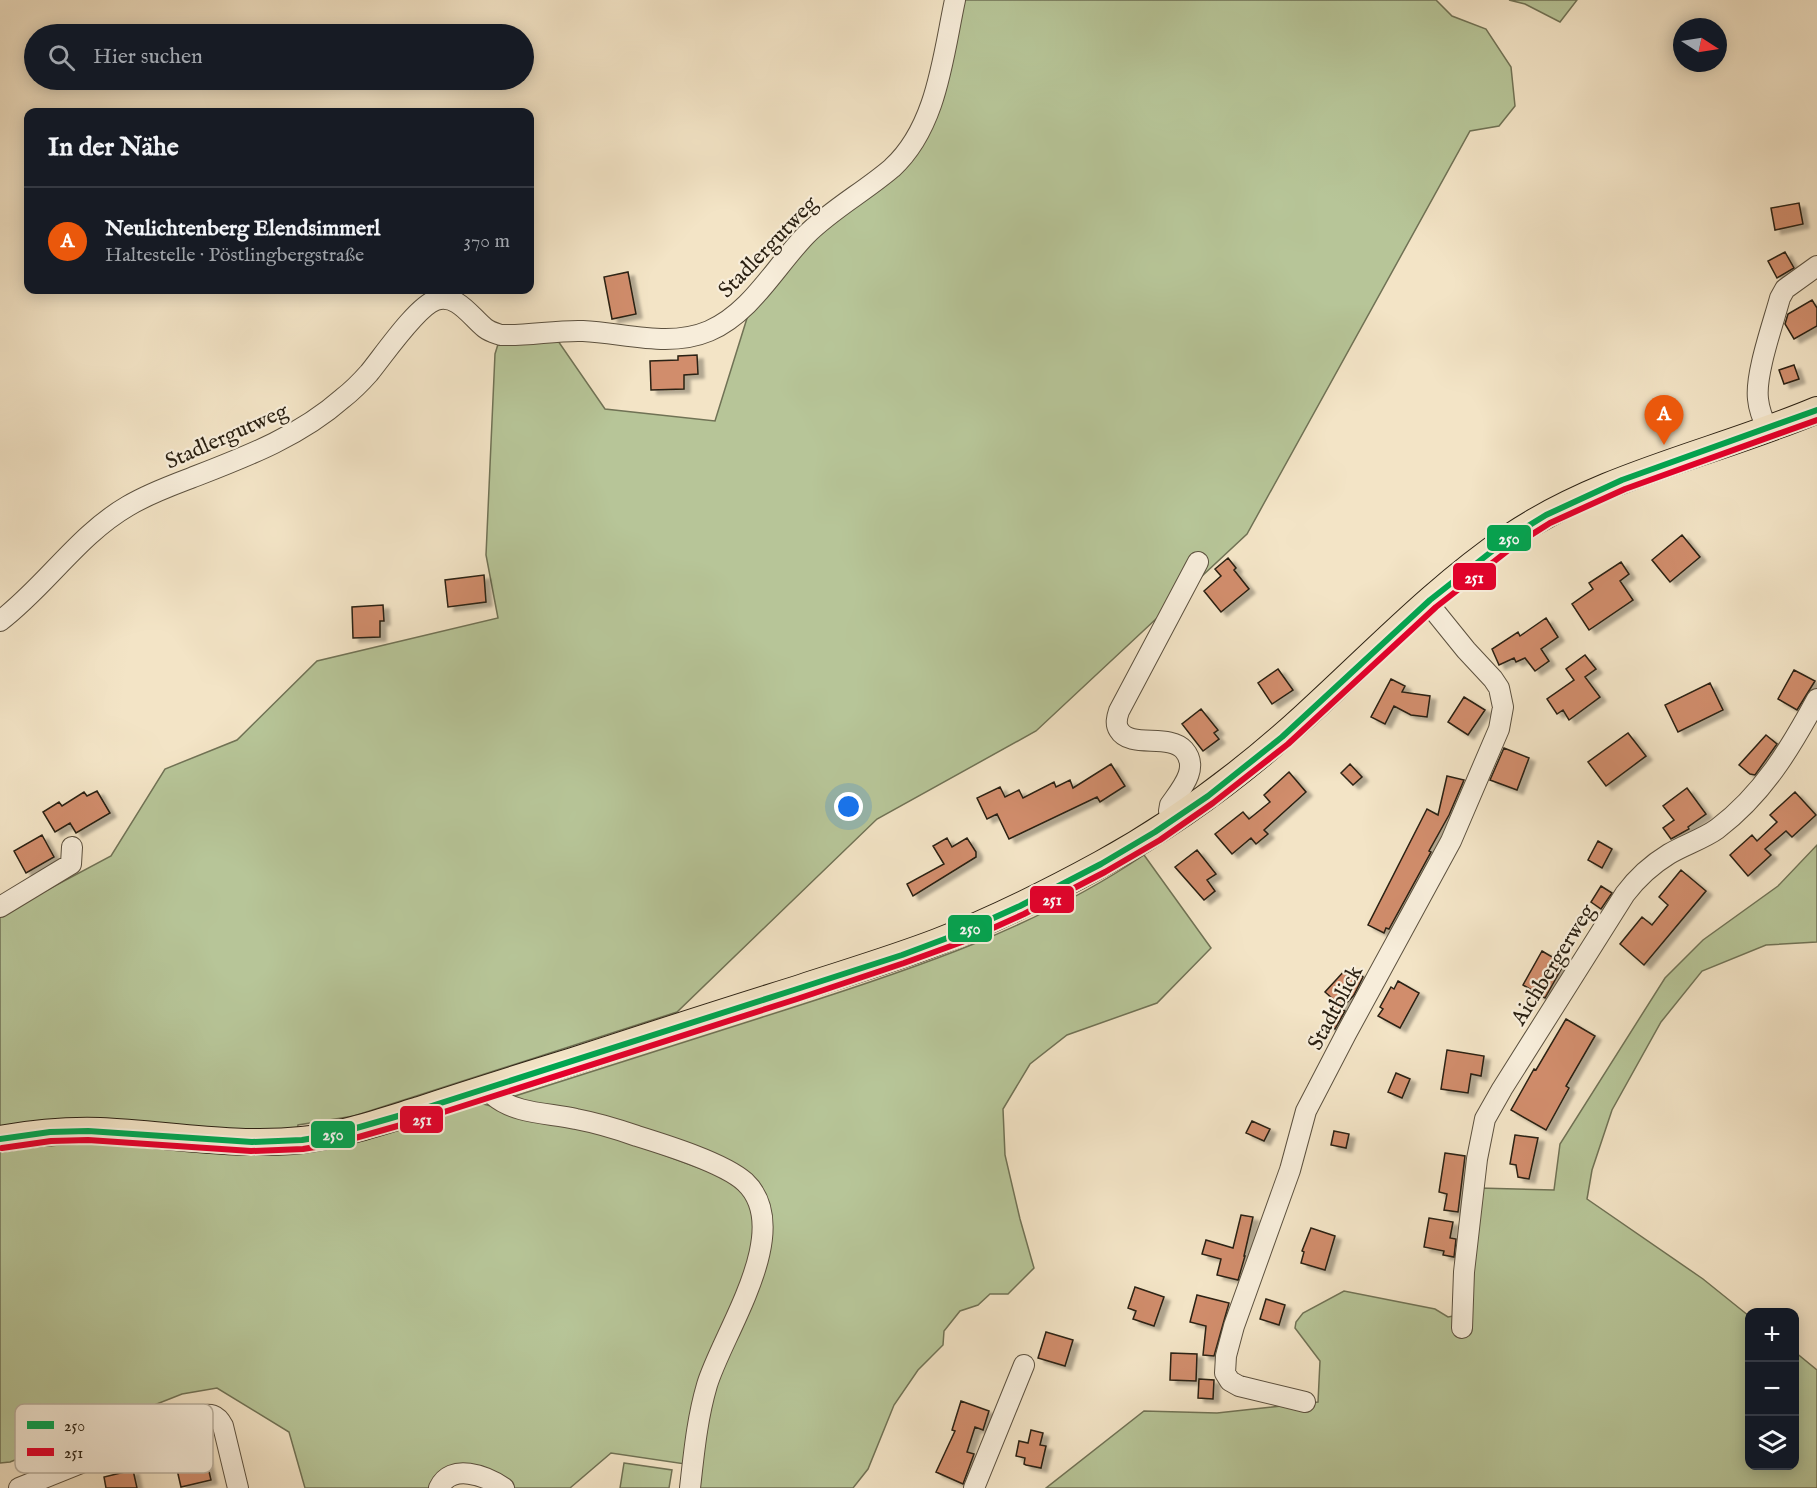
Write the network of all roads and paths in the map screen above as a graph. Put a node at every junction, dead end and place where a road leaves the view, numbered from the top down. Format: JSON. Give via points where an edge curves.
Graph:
{"nodes":[{"id":1,"x":955,"y":0,"type":"edge"},
{"id":2,"x":1817,"y":266,"type":"edge"},
{"id":3,"x":1817,"y":410,"type":"edge"},
{"id":4,"x":1768,"y":430,"type":"junction"},
{"id":5,"x":1198,"y":562,"type":"dead end"},
{"id":6,"x":1431,"y":606,"type":"junction"},
{"id":7,"x":0,"y":621,"type":"edge"},
{"id":8,"x":1817,"y":699,"type":"edge"},
{"id":9,"x":1173,"y":819,"type":"junction"},
{"id":10,"x":72,"y":847,"type":"dead end"},
{"id":11,"x":0,"y":908,"type":"edge"},
{"id":12,"x":490,"y":1087,"type":"junction"},
{"id":13,"x":0,"y":1139,"type":"edge"},
{"id":14,"x":1462,"y":1328,"type":"dead end"},
{"id":15,"x":1024,"y":1365,"type":"dead end"},
{"id":16,"x":1305,"y":1402,"type":"dead end"},
{"id":17,"x":213,"y":1416,"type":"edge"},
{"id":18,"x":56,"y":1473,"type":"edge"},
{"id":19,"x":19,"y":1488,"type":"edge"},
{"id":20,"x":238,"y":1488,"type":"edge"},
{"id":21,"x":439,"y":1488,"type":"edge"},
{"id":22,"x":504,"y":1488,"type":"edge"},
{"id":23,"x":690,"y":1488,"type":"edge"},
{"id":24,"x":974,"y":1488,"type":"edge"}],
"edges":[{"from":1,"to":7,"type":"street","name":"Stadlergutweg","via":[[934,94],[926,117],[903,155],[893,167],[825,218],[750,300],[722,324],[695,335],[665,339],[583,331],[501,335],[485,328],[461,305],[436,299],[418,313],[368,374],[325,413],[271,446],[127,507],[92,533]]},
{"from":2,"to":4,"type":"street","via":[[1785,289],[1780,298],[1758,383],[1758,401]]},
{"from":3,"to":4,"type":"main road"},
{"from":4,"to":6,"type":"main road","via":[[1641,472],[1549,513],[1493,550]]},
{"from":5,"to":9,"type":"street","via":[[1117,720],[1123,735],[1173,742],[1187,753],[1190,771],[1170,805]]},
{"from":6,"to":9,"type":"main road","via":[[1297,723]]},
{"from":6,"to":16,"type":"street","name":"Stadtblick","via":[[1493,679],[1503,707],[1499,729],[1451,841],[1306,1112],[1290,1170],[1234,1326],[1226,1356],[1225,1373],[1230,1381]]},
{"from":8,"to":14,"type":"street","name":"Aichbergerweg","via":[[1792,745],[1759,792],[1716,830],[1667,855],[1630,887],[1485,1119],[1466,1245]]},
{"from":9,"to":12,"type":"main road","via":[[1037,897],[938,941]]},
{"from":10,"to":11,"type":"street","via":[[71,864]]},
{"from":12,"to":13,"type":"main road","via":[[354,1130],[301,1140],[236,1141],[98,1131]]},
{"from":12,"to":23,"type":"street","via":[[494,1096],[510,1106],[608,1126],[710,1163],[739,1178],[753,1193],[762,1218],[760,1253],[708,1384]]},
{"from":15,"to":24,"type":"street"},
{"from":17,"to":20,"type":"street","via":[[223,1426]]},
{"from":18,"to":19,"type":"street"},
{"from":21,"to":22,"type":"street","via":[[449,1477],[465,1473]]}]}
